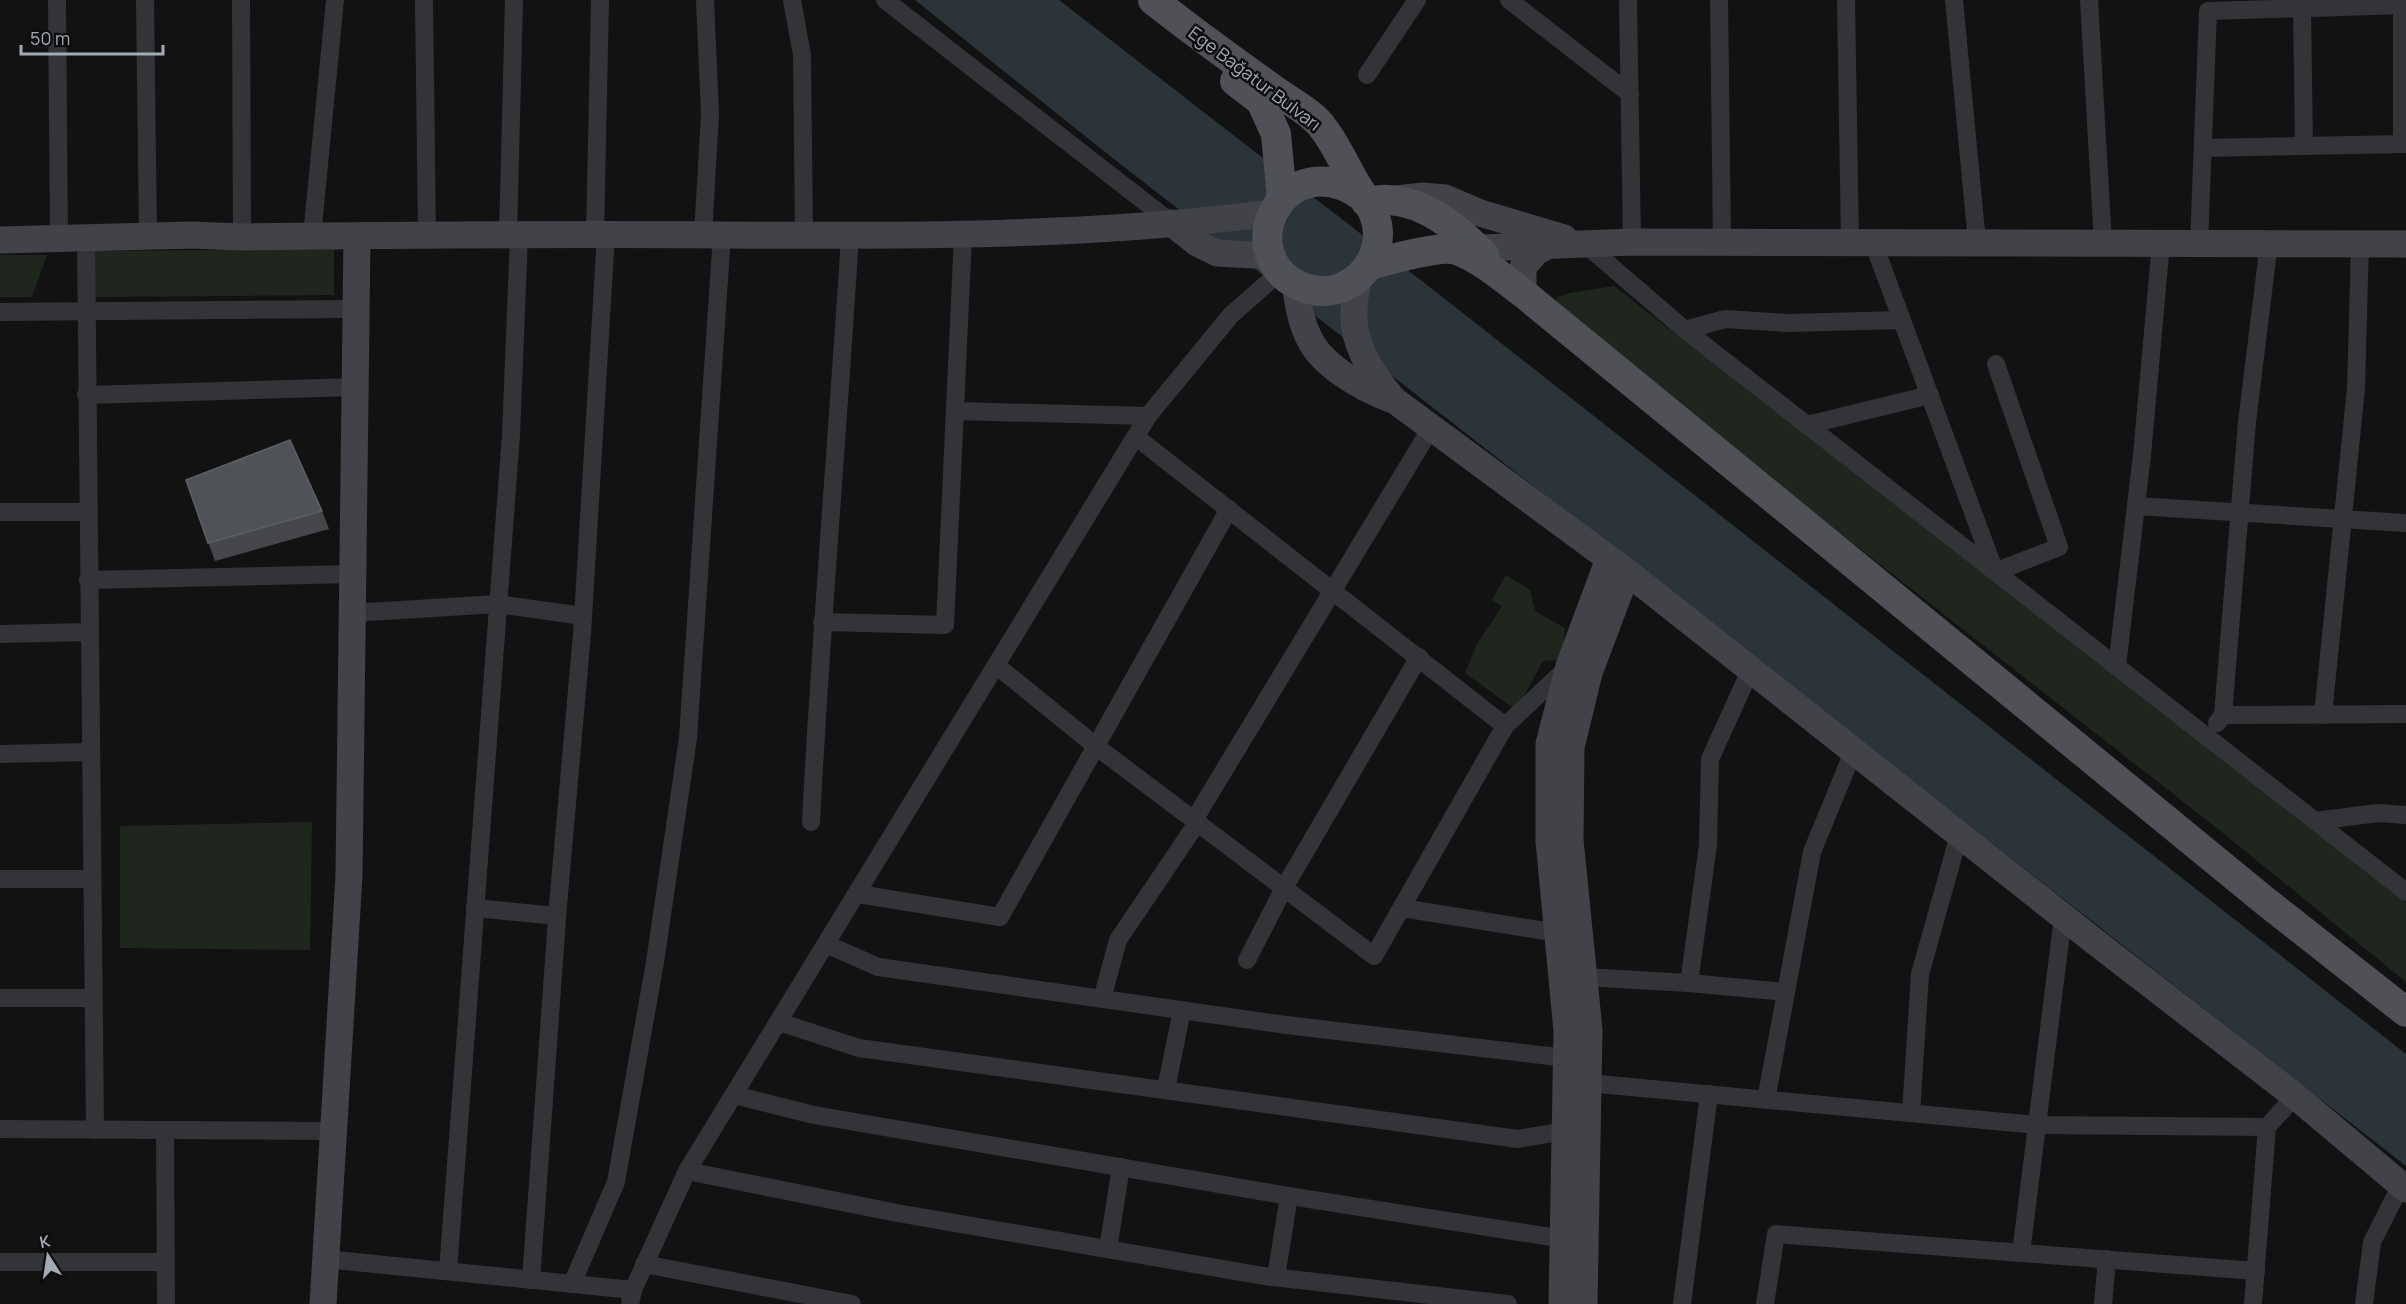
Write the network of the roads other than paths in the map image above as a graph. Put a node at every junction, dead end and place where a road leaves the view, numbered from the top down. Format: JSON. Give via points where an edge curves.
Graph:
{"nodes":[{"id":1,"x":57,"y":0,"type":"edge"},
{"id":2,"x":145,"y":0,"type":"edge"},
{"id":3,"x":241,"y":0,"type":"edge"},
{"id":4,"x":334,"y":0,"type":"edge"},
{"id":5,"x":424,"y":0,"type":"edge"},
{"id":6,"x":514,"y":0,"type":"edge"},
{"id":7,"x":600,"y":0,"type":"edge"},
{"id":8,"x":705,"y":0,"type":"edge"},
{"id":9,"x":792,"y":0,"type":"edge"},
{"id":10,"x":885,"y":0,"type":"edge"},
{"id":11,"x":1130,"y":0,"type":"edge"},
{"id":12,"x":1152,"y":0,"type":"edge"},
{"id":13,"x":1417,"y":0,"type":"edge"},
{"id":14,"x":1509,"y":0,"type":"edge"},
{"id":15,"x":1628,"y":0,"type":"edge"},
{"id":16,"x":1719,"y":0,"type":"edge"},
{"id":17,"x":1846,"y":0,"type":"edge"},
{"id":18,"x":1954,"y":0,"type":"edge"},
{"id":19,"x":2089,"y":0,"type":"edge"},
{"id":20,"x":2404,"y":5,"type":"edge"},
{"id":21,"x":2302,"y":9,"type":"junction"},
{"id":22,"x":1367,"y":75,"type":"dead end"},
{"id":23,"x":1630,"y":94,"type":"junction"},
{"id":24,"x":2404,"y":144,"type":"edge"},
{"id":25,"x":2304,"y":146,"type":"junction"},
{"id":26,"x":2203,"y":148,"type":"junction"},
{"id":27,"x":1373,"y":200,"type":"junction"},
{"id":28,"x":1277,"y":206,"type":"junction"},
{"id":29,"x":1172,"y":223,"type":"junction"},
{"id":30,"x":427,"y":235,"type":"junction"},
{"id":31,"x":601,"y":235,"type":"junction"},
{"id":32,"x":712,"y":235,"type":"junction"},
{"id":33,"x":312,"y":236,"type":"junction"},
{"id":34,"x":514,"y":236,"type":"junction"},
{"id":35,"x":804,"y":236,"type":"junction"},
{"id":36,"x":849,"y":236,"type":"junction"},
{"id":37,"x":963,"y":236,"type":"junction"},
{"id":38,"x":148,"y":237,"type":"junction"},
{"id":39,"x":242,"y":237,"type":"junction"},
{"id":40,"x":357,"y":237,"type":"junction"},
{"id":41,"x":59,"y":238,"type":"junction"},
{"id":42,"x":86,"y":239,"type":"junction"},
{"id":43,"x":0,"y":240,"type":"edge"},
{"id":44,"x":1632,"y":242,"type":"junction"},
{"id":45,"x":1722,"y":242,"type":"junction"},
{"id":46,"x":1861,"y":242,"type":"junction"},
{"id":47,"x":1977,"y":242,"type":"junction"},
{"id":48,"x":2103,"y":243,"type":"junction"},
{"id":49,"x":2162,"y":243,"type":"junction"},
{"id":50,"x":2199,"y":243,"type":"junction"},
{"id":51,"x":2269,"y":243,"type":"junction"},
{"id":52,"x":1585,"y":244,"type":"junction"},
{"id":53,"x":2360,"y":244,"type":"junction"},
{"id":54,"x":2406,"y":244,"type":"edge"},
{"id":55,"x":1549,"y":245,"type":"junction"},
{"id":56,"x":1466,"y":248,"type":"junction"},
{"id":57,"x":1282,"y":270,"type":"junction"},
{"id":58,"x":1364,"y":272,"type":"junction"},
{"id":59,"x":1523,"y":293,"type":"junction"},
{"id":60,"x":356,"y":309,"type":"junction"},
{"id":61,"x":86,"y":310,"type":"junction"},
{"id":62,"x":0,"y":312,"type":"edge"},
{"id":63,"x":1902,"y":320,"type":"junction"},
{"id":64,"x":1685,"y":330,"type":"junction"},
{"id":65,"x":1996,"y":364,"type":"dead end"},
{"id":66,"x":355,"y":387,"type":"junction"},
{"id":67,"x":86,"y":395,"type":"junction"},
{"id":68,"x":1930,"y":395,"type":"junction"},
{"id":69,"x":1394,"y":400,"type":"junction"},
{"id":70,"x":955,"y":411,"type":"junction"},
{"id":71,"x":1148,"y":416,"type":"junction"},
{"id":72,"x":1807,"y":425,"type":"junction"},
{"id":73,"x":1431,"y":428,"type":"junction"},
{"id":74,"x":1136,"y":437,"type":"junction"},
{"id":75,"x":2136,"y":506,"type":"junction"},
{"id":76,"x":1229,"y":509,"type":"junction"},
{"id":77,"x":0,"y":512,"type":"edge"},
{"id":78,"x":87,"y":512,"type":"junction"},
{"id":79,"x":2240,"y":512,"type":"junction"},
{"id":80,"x":2343,"y":520,"type":"junction"},
{"id":81,"x":2406,"y":523,"type":"edge"},
{"id":82,"x":1618,"y":566,"type":"junction"},
{"id":83,"x":1995,"y":572,"type":"junction"},
{"id":84,"x":353,"y":574,"type":"junction"},
{"id":85,"x":88,"y":580,"type":"junction"},
{"id":86,"x":1333,"y":590,"type":"junction"},
{"id":87,"x":497,"y":604,"type":"junction"},
{"id":88,"x":352,"y":613,"type":"junction"},
{"id":89,"x":583,"y":616,"type":"junction"},
{"id":90,"x":822,"y":622,"type":"junction"},
{"id":91,"x":89,"y":632,"type":"junction"},
{"id":92,"x":0,"y":634,"type":"edge"},
{"id":93,"x":1419,"y":657,"type":"junction"},
{"id":94,"x":998,"y":666,"type":"junction"},
{"id":95,"x":1569,"y":666,"type":"junction"},
{"id":96,"x":2116,"y":666,"type":"junction"},
{"id":97,"x":1750,"y":671,"type":"junction"},
{"id":98,"x":2406,"y":714,"type":"edge"},
{"id":99,"x":2223,"y":715,"type":"junction"},
{"id":100,"x":2324,"y":715,"type":"junction"},
{"id":101,"x":1505,"y":726,"type":"junction"},
{"id":102,"x":2207,"y":737,"type":"junction"},
{"id":103,"x":1097,"y":747,"type":"junction"},
{"id":104,"x":90,"y":752,"type":"junction"},
{"id":105,"x":1853,"y":752,"type":"junction"},
{"id":106,"x":0,"y":754,"type":"edge"},
{"id":107,"x":2406,"y":815,"type":"edge"},
{"id":108,"x":2315,"y":821,"type":"junction"},
{"id":109,"x":811,"y":822,"type":"dead end"},
{"id":110,"x":1196,"y":822,"type":"junction"},
{"id":111,"x":1959,"y":835,"type":"junction"},
{"id":112,"x":0,"y":879,"type":"edge"},
{"id":113,"x":92,"y":879,"type":"junction"},
{"id":114,"x":1284,"y":888,"type":"junction"},
{"id":115,"x":2406,"y":892,"type":"edge"},
{"id":116,"x":858,"y":894,"type":"junction"},
{"id":117,"x":475,"y":908,"type":"junction"},
{"id":118,"x":1402,"y":908,"type":"junction"},
{"id":119,"x":557,"y":916,"type":"junction"},
{"id":120,"x":2063,"y":917,"type":"junction"},
{"id":121,"x":1558,"y":933,"type":"junction"},
{"id":122,"x":826,"y":944,"type":"junction"},
{"id":123,"x":1247,"y":960,"type":"dead end"},
{"id":124,"x":1584,"y":977,"type":"junction"},
{"id":125,"x":1689,"y":982,"type":"junction"},
{"id":126,"x":1786,"y":992,"type":"junction"},
{"id":127,"x":0,"y":998,"type":"edge"},
{"id":128,"x":93,"y":998,"type":"junction"},
{"id":129,"x":1102,"y":999,"type":"junction"},
{"id":130,"x":1182,"y":1010,"type":"junction"},
{"id":131,"x":2406,"y":1012,"type":"edge"},
{"id":132,"x":779,"y":1022,"type":"junction"},
{"id":133,"x":1566,"y":1058,"type":"junction"},
{"id":134,"x":1587,"y":1083,"type":"junction"},
{"id":135,"x":1166,"y":1089,"type":"junction"},
{"id":136,"x":1709,"y":1094,"type":"junction"},
{"id":137,"x":734,"y":1095,"type":"junction"},
{"id":138,"x":2295,"y":1096,"type":"junction"},
{"id":139,"x":1766,"y":1100,"type":"junction"},
{"id":140,"x":1911,"y":1113,"type":"junction"},
{"id":141,"x":2037,"y":1125,"type":"junction"},
{"id":142,"x":2267,"y":1127,"type":"junction"},
{"id":143,"x":0,"y":1129,"type":"edge"},
{"id":144,"x":95,"y":1130,"type":"junction"},
{"id":145,"x":165,"y":1130,"type":"junction"},
{"id":146,"x":333,"y":1131,"type":"junction"},
{"id":147,"x":1565,"y":1131,"type":"junction"},
{"id":148,"x":1121,"y":1167,"type":"junction"},
{"id":149,"x":687,"y":1171,"type":"junction"},
{"id":150,"x":2404,"y":1187,"type":"edge"},
{"id":151,"x":1289,"y":1196,"type":"junction"},
{"id":152,"x":1563,"y":1239,"type":"junction"},
{"id":153,"x":1108,"y":1249,"type":"junction"},
{"id":154,"x":2021,"y":1253,"type":"junction"},
{"id":155,"x":325,"y":1259,"type":"junction"},
{"id":156,"x":2107,"y":1259,"type":"junction"},
{"id":157,"x":0,"y":1262,"type":"edge"},
{"id":158,"x":165,"y":1262,"type":"junction"},
{"id":159,"x":644,"y":1264,"type":"junction"},
{"id":160,"x":448,"y":1271,"type":"junction"},
{"id":161,"x":2256,"y":1271,"type":"junction"},
{"id":162,"x":1276,"y":1277,"type":"junction"},
{"id":163,"x":531,"y":1280,"type":"junction"},
{"id":164,"x":572,"y":1284,"type":"junction"},
{"id":165,"x":631,"y":1297,"type":"edge"},
{"id":166,"x":166,"y":1304,"type":"edge"},
{"id":167,"x":323,"y":1304,"type":"edge"},
{"id":168,"x":852,"y":1304,"type":"edge"},
{"id":169,"x":1508,"y":1304,"type":"edge"},
{"id":170,"x":1562,"y":1304,"type":"edge"},
{"id":171,"x":1584,"y":1304,"type":"edge"},
{"id":172,"x":1682,"y":1304,"type":"edge"},
{"id":173,"x":1765,"y":1304,"type":"edge"},
{"id":174,"x":2103,"y":1304,"type":"edge"},
{"id":175,"x":2253,"y":1304,"type":"edge"},
{"id":176,"x":2364,"y":1304,"type":"edge"}],
"edges":[{"from":1,"to":41,"type":"street"},
{"from":2,"to":38,"type":"street"},
{"from":3,"to":39,"type":"street"},
{"from":4,"to":33,"type":"street"},
{"from":5,"to":30,"type":"street"},
{"from":6,"to":34,"type":"street"},
{"from":7,"to":31,"type":"street"},
{"from":8,"to":32,"type":"street"},
{"from":9,"to":35,"type":"street","via":[[802,55]]},
{"from":10,"to":29,"type":"street"},
{"from":11,"to":28,"type":"main road","name":"Ege Bağatur Bulvarı","via":[[1261,101],[1276,134]]},
{"from":12,"to":27,"type":"main road","name":"Ege Bağatur Bulvarı","via":[[1322,126]]},
{"from":13,"to":22,"type":"street"},
{"from":14,"to":23,"type":"street"},
{"from":15,"to":23,"type":"street"},
{"from":16,"to":45,"type":"street"},
{"from":17,"to":46,"type":"street"},
{"from":18,"to":47,"type":"street"},
{"from":19,"to":48,"type":"street"},
{"from":20,"to":21,"type":"street"},
{"from":20,"to":24,"type":"street"},
{"from":21,"to":25,"type":"street"},
{"from":21,"to":26,"type":"street","via":[[2208,11]]},
{"from":23,"to":44,"type":"street"},
{"from":24,"to":25,"type":"street"},
{"from":25,"to":26,"type":"street"},
{"from":26,"to":50,"type":"street"},
{"from":27,"to":28,"type":"main road","via":[[1331,181],[1313,182],[1297,187]]},
{"from":27,"to":52,"type":"main road","via":[[1445,198],[1480,213]]},
{"from":27,"to":56,"type":"main road","via":[[1425,209],[1451,225]]},
{"from":27,"to":58,"type":"main road","via":[[1377,247]]},
{"from":28,"to":29,"type":"main road","via":[[1210,221]]},
{"from":28,"to":57,"type":"main road","via":[[1268,230],[1268,248]]},
{"from":29,"to":37,"type":"main road"},
{"from":29,"to":57,"type":"main road","via":[[1217,253]]},
{"from":30,"to":34,"type":"main road"},
{"from":30,"to":40,"type":"main road"},
{"from":31,"to":32,"type":"main road"},
{"from":31,"to":34,"type":"main road"},
{"from":31,"to":89,"type":"street"},
{"from":32,"to":35,"type":"main road"},
{"from":32,"to":164,"type":"street","via":[[686,750],[655,962],[616,1182]]},
{"from":33,"to":39,"type":"main road"},
{"from":33,"to":40,"type":"main road"},
{"from":34,"to":87,"type":"street","via":[[511,435]]},
{"from":35,"to":36,"type":"main road"},
{"from":36,"to":37,"type":"main road"},
{"from":36,"to":90,"type":"street"},
{"from":37,"to":70,"type":"street"},
{"from":38,"to":39,"type":"main road"},
{"from":38,"to":42,"type":"main road"},
{"from":40,"to":60,"type":"main road"},
{"from":41,"to":42,"type":"main road"},
{"from":41,"to":43,"type":"main road"},
{"from":42,"to":61,"type":"street"},
{"from":44,"to":45,"type":"main road"},
{"from":44,"to":52,"type":"main road"},
{"from":45,"to":46,"type":"main road"},
{"from":46,"to":47,"type":"main road"},
{"from":46,"to":63,"type":"street"},
{"from":47,"to":48,"type":"main road"},
{"from":48,"to":49,"type":"main road"},
{"from":49,"to":50,"type":"main road"},
{"from":49,"to":75,"type":"street"},
{"from":50,"to":51,"type":"main road"},
{"from":51,"to":53,"type":"main road"},
{"from":51,"to":79,"type":"street"},
{"from":52,"to":55,"type":"main road"},
{"from":52,"to":64,"type":"street"},
{"from":53,"to":54,"type":"main road"},
{"from":53,"to":80,"type":"street","via":[[2356,388]]},
{"from":55,"to":56,"type":"main road"},
{"from":55,"to":59,"type":"main road","via":[[1536,252],[1523,267]]},
{"from":56,"to":58,"type":"main road","via":[[1415,253]]},
{"from":56,"to":59,"type":"main road"},
{"from":57,"to":58,"type":"main road","via":[[1304,288],[1323,292],[1341,288]]},
{"from":57,"to":69,"type":"main road","via":[[1310,340],[1334,367],[1364,388]]},
{"from":57,"to":71,"type":"street","via":[[1231,315]]},
{"from":58,"to":69,"type":"main road","via":[[1353,314],[1356,339],[1378,382]]},
{"from":59,"to":131,"type":"main road"},
{"from":60,"to":61,"type":"street"},
{"from":60,"to":66,"type":"main road"},
{"from":61,"to":62,"type":"street"},
{"from":61,"to":67,"type":"street"},
{"from":63,"to":64,"type":"street","via":[[1788,323],[1725,319]]},
{"from":63,"to":68,"type":"street"},
{"from":64,"to":72,"type":"street"},
{"from":65,"to":83,"type":"street","via":[[2059,547]]},
{"from":66,"to":67,"type":"street"},
{"from":66,"to":84,"type":"main road"},
{"from":67,"to":78,"type":"street"},
{"from":68,"to":72,"type":"street"},
{"from":68,"to":83,"type":"street"},
{"from":69,"to":73,"type":"main road"},
{"from":70,"to":71,"type":"street"},
{"from":70,"to":90,"type":"street","via":[[945,625]]},
{"from":71,"to":74,"type":"street"},
{"from":72,"to":83,"type":"street"},
{"from":73,"to":82,"type":"main road"},
{"from":73,"to":86,"type":"street"},
{"from":74,"to":76,"type":"street"},
{"from":74,"to":94,"type":"street"},
{"from":75,"to":79,"type":"street"},
{"from":75,"to":96,"type":"street"},
{"from":76,"to":86,"type":"street"},
{"from":76,"to":103,"type":"street"},
{"from":77,"to":78,"type":"street"},
{"from":78,"to":85,"type":"street"},
{"from":79,"to":80,"type":"street"},
{"from":79,"to":99,"type":"street"},
{"from":80,"to":81,"type":"street"},
{"from":80,"to":100,"type":"street"},
{"from":82,"to":95,"type":"main road"},
{"from":82,"to":97,"type":"main road"},
{"from":82,"to":124,"type":"main road","via":[[1571,747],[1570,840]]},
{"from":83,"to":96,"type":"street"},
{"from":84,"to":85,"type":"street"},
{"from":84,"to":88,"type":"main road"},
{"from":85,"to":91,"type":"street"},
{"from":86,"to":93,"type":"street"},
{"from":86,"to":110,"type":"street"},
{"from":87,"to":88,"type":"street"},
{"from":87,"to":89,"type":"street"},
{"from":87,"to":117,"type":"street"},
{"from":88,"to":146,"type":"main road","via":[[349,876]]},
{"from":89,"to":119,"type":"street"},
{"from":90,"to":109,"type":"street"},
{"from":91,"to":92,"type":"street"},
{"from":91,"to":104,"type":"street"},
{"from":93,"to":101,"type":"street"},
{"from":93,"to":114,"type":"street"},
{"from":94,"to":103,"type":"street"},
{"from":94,"to":116,"type":"street"},
{"from":95,"to":101,"type":"street"},
{"from":95,"to":121,"type":"main road","via":[[1549,744],[1549,841]]},
{"from":96,"to":102,"type":"street"},
{"from":97,"to":105,"type":"main road"},
{"from":97,"to":125,"type":"street","via":[[1710,759],[1708,845]]},
{"from":98,"to":100,"type":"street"},
{"from":99,"to":100,"type":"street"},
{"from":99,"to":102,"type":"street"},
{"from":101,"to":118,"type":"street"},
{"from":102,"to":108,"type":"street"},
{"from":103,"to":110,"type":"street"},
{"from":103,"to":116,"type":"street","via":[[1000,917]]},
{"from":104,"to":106,"type":"street"},
{"from":104,"to":113,"type":"street"},
{"from":105,"to":111,"type":"main road"},
{"from":105,"to":126,"type":"street","via":[[1812,852]]},
{"from":107,"to":108,"type":"street","via":[[2378,813]]},
{"from":108,"to":115,"type":"street"},
{"from":110,"to":114,"type":"street"},
{"from":110,"to":129,"type":"street","via":[[1118,940]]},
{"from":111,"to":120,"type":"main road"},
{"from":111,"to":140,"type":"street","via":[[1920,974]]},
{"from":112,"to":113,"type":"street"},
{"from":113,"to":128,"type":"street"},
{"from":114,"to":118,"type":"street","via":[[1374,956]]},
{"from":114,"to":123,"type":"street"},
{"from":116,"to":122,"type":"street"},
{"from":117,"to":119,"type":"street"},
{"from":117,"to":160,"type":"street"},
{"from":118,"to":121,"type":"street"},
{"from":119,"to":163,"type":"street"},
{"from":120,"to":138,"type":"main road"},
{"from":120,"to":141,"type":"street"},
{"from":121,"to":133,"type":"main road"},
{"from":122,"to":129,"type":"street","via":[[878,967]]},
{"from":122,"to":132,"type":"street"},
{"from":124,"to":125,"type":"street"},
{"from":124,"to":134,"type":"main road","via":[[1589,1030]]},
{"from":125,"to":126,"type":"street"},
{"from":126,"to":139,"type":"street"},
{"from":127,"to":128,"type":"street"},
{"from":128,"to":144,"type":"street"},
{"from":129,"to":130,"type":"street"},
{"from":130,"to":133,"type":"street"},
{"from":130,"to":135,"type":"street"},
{"from":132,"to":135,"type":"street","via":[[859,1048]]},
{"from":132,"to":137,"type":"street"},
{"from":133,"to":147,"type":"main road"},
{"from":134,"to":136,"type":"street"},
{"from":134,"to":171,"type":"main road"},
{"from":135,"to":147,"type":"street","via":[[1518,1139]]},
{"from":136,"to":139,"type":"street"},
{"from":136,"to":172,"type":"street"},
{"from":137,"to":148,"type":"street","via":[[814,1115]]},
{"from":137,"to":149,"type":"street"},
{"from":138,"to":142,"type":"street"},
{"from":138,"to":150,"type":"main road"},
{"from":139,"to":140,"type":"street"},
{"from":140,"to":141,"type":"street"},
{"from":141,"to":142,"type":"street"},
{"from":141,"to":154,"type":"street"},
{"from":142,"to":161,"type":"street"},
{"from":143,"to":144,"type":"street"},
{"from":144,"to":145,"type":"street"},
{"from":145,"to":146,"type":"street"},
{"from":145,"to":158,"type":"street"},
{"from":146,"to":155,"type":"main road"},
{"from":147,"to":152,"type":"main road"},
{"from":148,"to":151,"type":"street"},
{"from":148,"to":153,"type":"street"},
{"from":149,"to":153,"type":"street","via":[[897,1213]]},
{"from":149,"to":159,"type":"street"},
{"from":150,"to":176,"type":"street","via":[[2372,1242]]},
{"from":151,"to":152,"type":"street"},
{"from":151,"to":162,"type":"street"},
{"from":152,"to":170,"type":"main road"},
{"from":153,"to":162,"type":"street"},
{"from":154,"to":156,"type":"street"},
{"from":154,"to":173,"type":"street","via":[[1776,1233]]},
{"from":155,"to":160,"type":"street"},
{"from":155,"to":167,"type":"main road"},
{"from":156,"to":161,"type":"street"},
{"from":156,"to":174,"type":"street"},
{"from":157,"to":158,"type":"street"},
{"from":158,"to":166,"type":"street"},
{"from":159,"to":165,"type":"street"},
{"from":159,"to":168,"type":"street"},
{"from":160,"to":163,"type":"street"},
{"from":161,"to":175,"type":"street"},
{"from":162,"to":169,"type":"street"},
{"from":163,"to":164,"type":"street"},
{"from":164,"to":165,"type":"street"}]}
